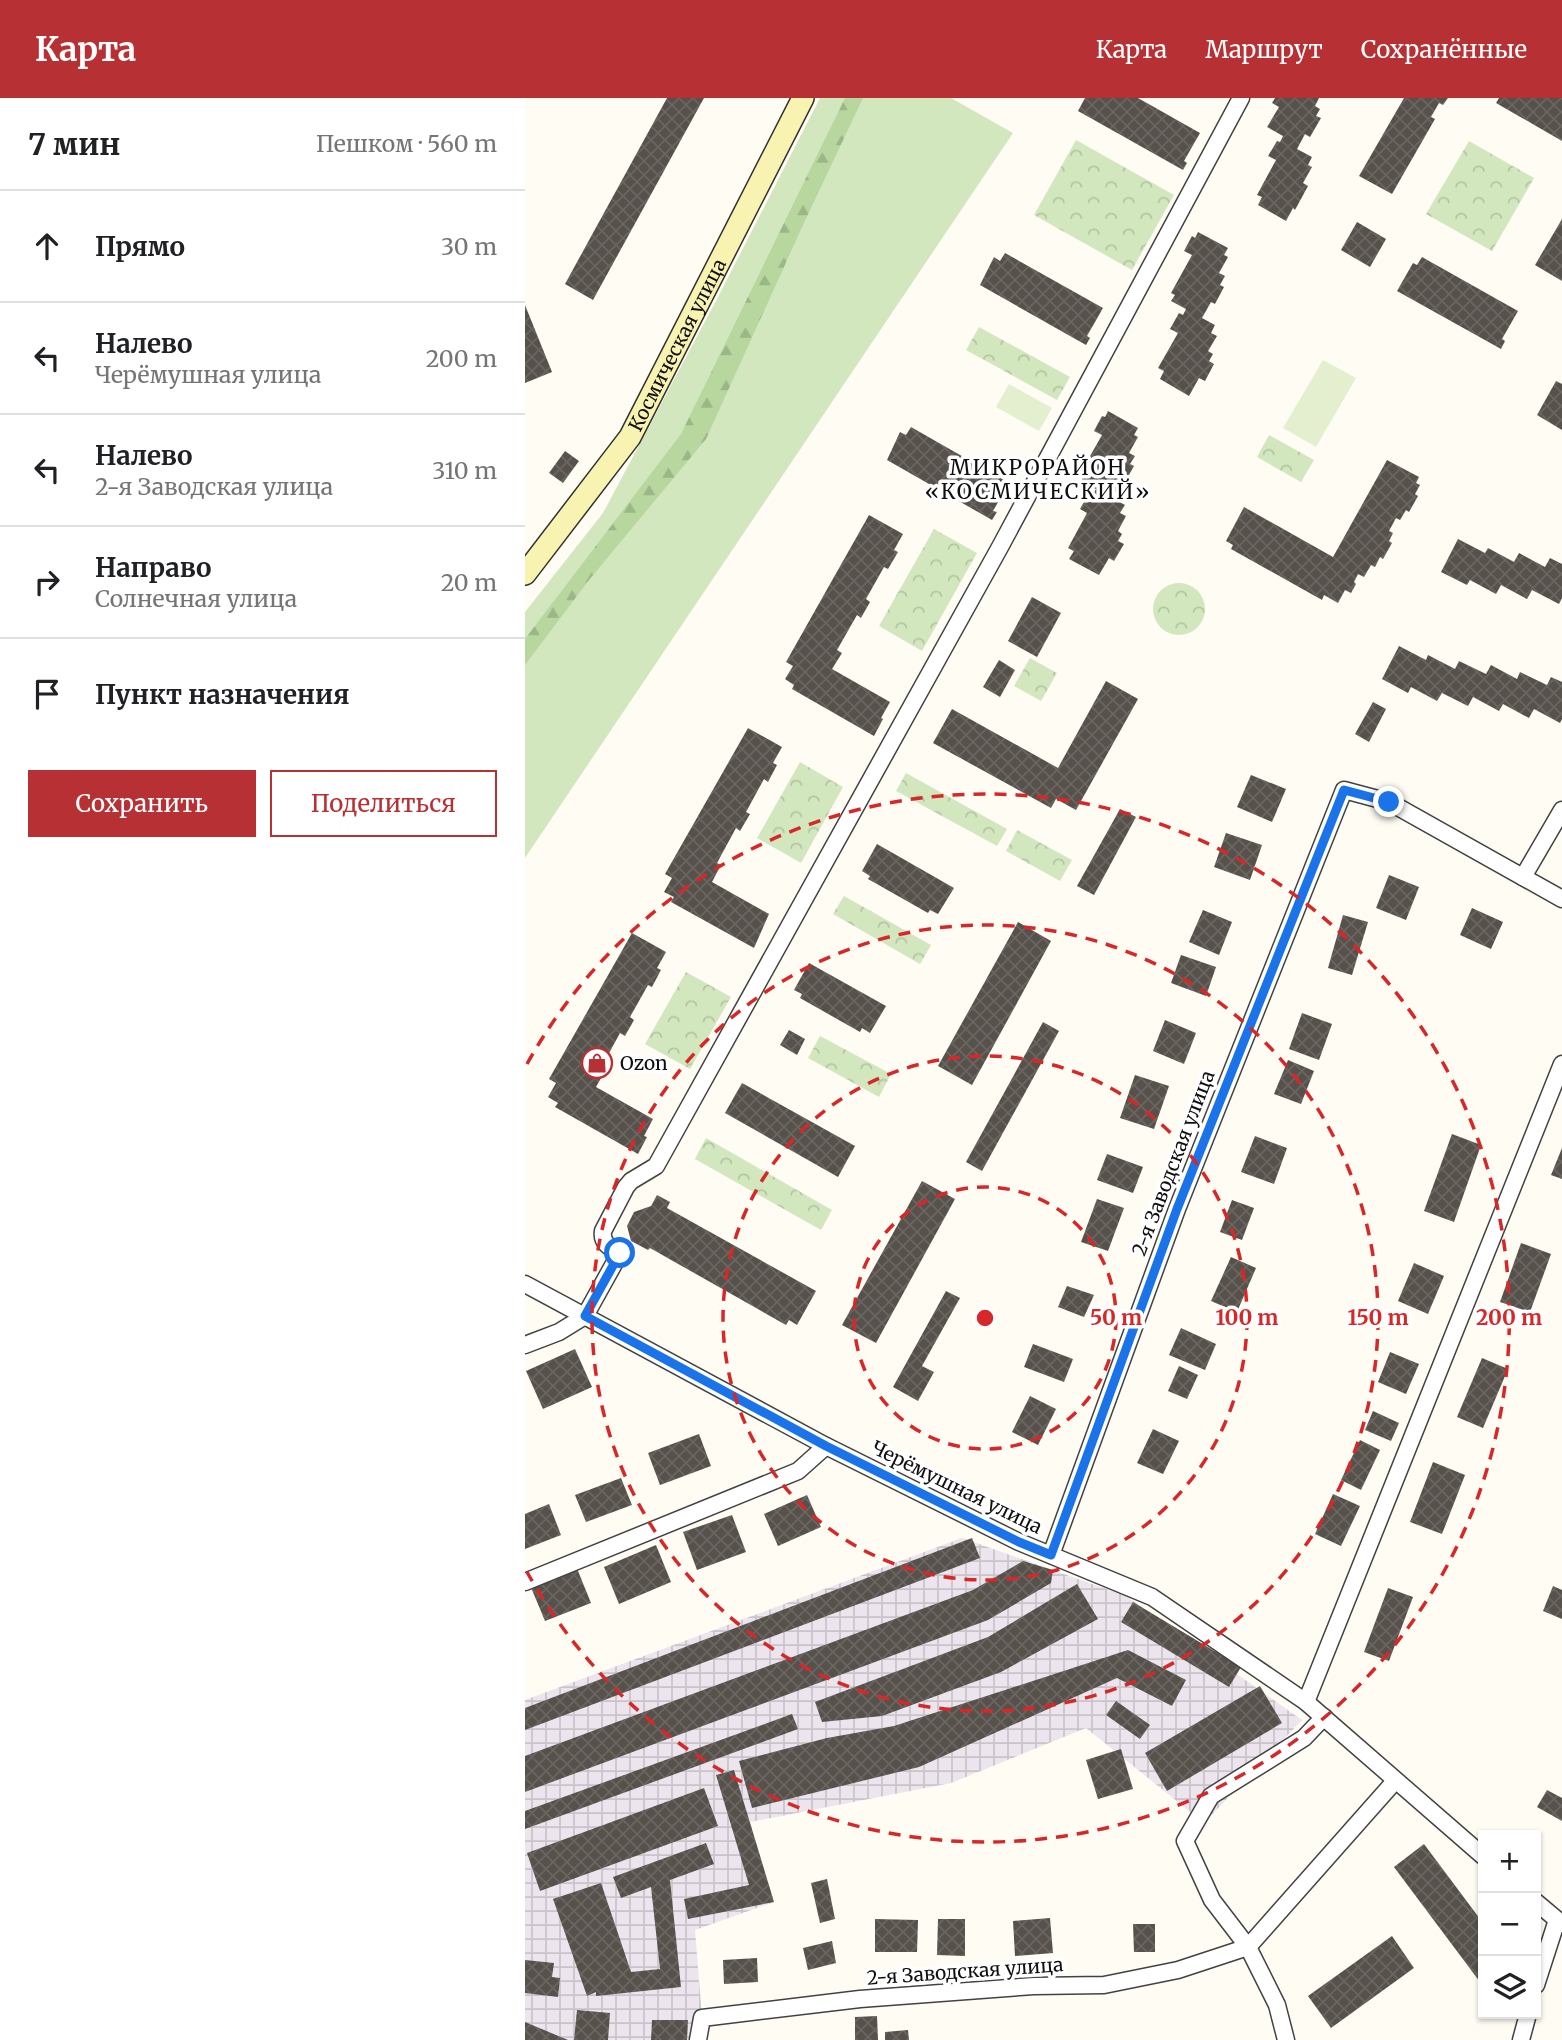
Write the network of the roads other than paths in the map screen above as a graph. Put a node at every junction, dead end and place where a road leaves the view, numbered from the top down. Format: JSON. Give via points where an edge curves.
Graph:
{"nodes":[{"id":1,"x":803,"y":98,"type":"edge"},
{"id":2,"x":1241,"y":98,"type":"edge"},
{"id":3,"x":525,"y":575,"type":"edge"},
{"id":4,"x":1562,"y":810,"type":"edge"},
{"id":5,"x":1524,"y":877,"type":"junction"},
{"id":6,"x":1562,"y":899,"type":"edge"},
{"id":7,"x":1562,"y":1063,"type":"edge"},
{"id":8,"x":525,"y":1284,"type":"edge"},
{"id":9,"x":585,"y":1316,"type":"junction"},
{"id":10,"x":525,"y":1345,"type":"edge"},
{"id":11,"x":826,"y":1446,"type":"junction"},
{"id":12,"x":1051,"y":1555,"type":"junction"},
{"id":13,"x":525,"y":1582,"type":"edge"},
{"id":14,"x":1307,"y":1702,"type":"junction"},
{"id":15,"x":1324,"y":1717,"type":"junction"},
{"id":16,"x":1395,"y":1781,"type":"junction"},
{"id":17,"x":1478,"y":1852,"type":"edge"},
{"id":18,"x":1541,"y":1906,"type":"edge"},
{"id":19,"x":1560,"y":1922,"type":"edge"},
{"id":20,"x":1248,"y":1947,"type":"junction"},
{"id":21,"x":1541,"y":1972,"type":"edge"},
{"id":22,"x":1527,"y":2019,"type":"edge"},
{"id":23,"x":698,"y":2040,"type":"edge"},
{"id":24,"x":1286,"y":2040,"type":"edge"},
{"id":25,"x":1521,"y":2040,"type":"edge"}],
"edges":[{"from":1,"to":3,"type":"street","name":"Космическая улица","via":[[630,437]]},
{"from":2,"to":9,"type":"street","via":[[1000,547],[656,1166],[631,1181],[603,1231],[609,1247],[620,1253]]},
{"from":4,"to":5,"type":"street"},
{"from":5,"to":6,"type":"street"},
{"from":5,"to":12,"type":"street","name":"2-я Заводская улица","via":[[1389,802],[1344,790],[1177,1209]]},
{"from":7,"to":14,"type":"street"},
{"from":8,"to":9,"type":"street","name":"Черёмушная улица"},
{"from":9,"to":10,"type":"street"},
{"from":9,"to":11,"type":"street","name":"Черёмушная улица"},
{"from":11,"to":12,"type":"street","name":"Черёмушная улица"},
{"from":11,"to":13,"type":"street","via":[[798,1471]]},
{"from":12,"to":14,"type":"street","name":"Черёмушная улица","via":[[1152,1597]]},
{"from":14,"to":15,"type":"street","name":"Черёмушная улица"},
{"from":15,"to":16,"type":"street","name":"Черёмушная улица"},
{"from":15,"to":20,"type":"street","via":[[1304,1738],[1211,1796],[1185,1841],[1212,1900]]},
{"from":16,"to":17,"type":"street","name":"Черёмушная улица"},
{"from":16,"to":20,"type":"street"},
{"from":18,"to":19,"type":"street"},
{"from":19,"to":21,"type":"street"},
{"from":20,"to":23,"type":"street","name":"2-я Заводская улица","via":[[1178,1970],[1104,1985],[860,1999],[702,2018]]},
{"from":20,"to":24,"type":"street","via":[[1277,2005]]},
{"from":22,"to":25,"type":"street"}]}
